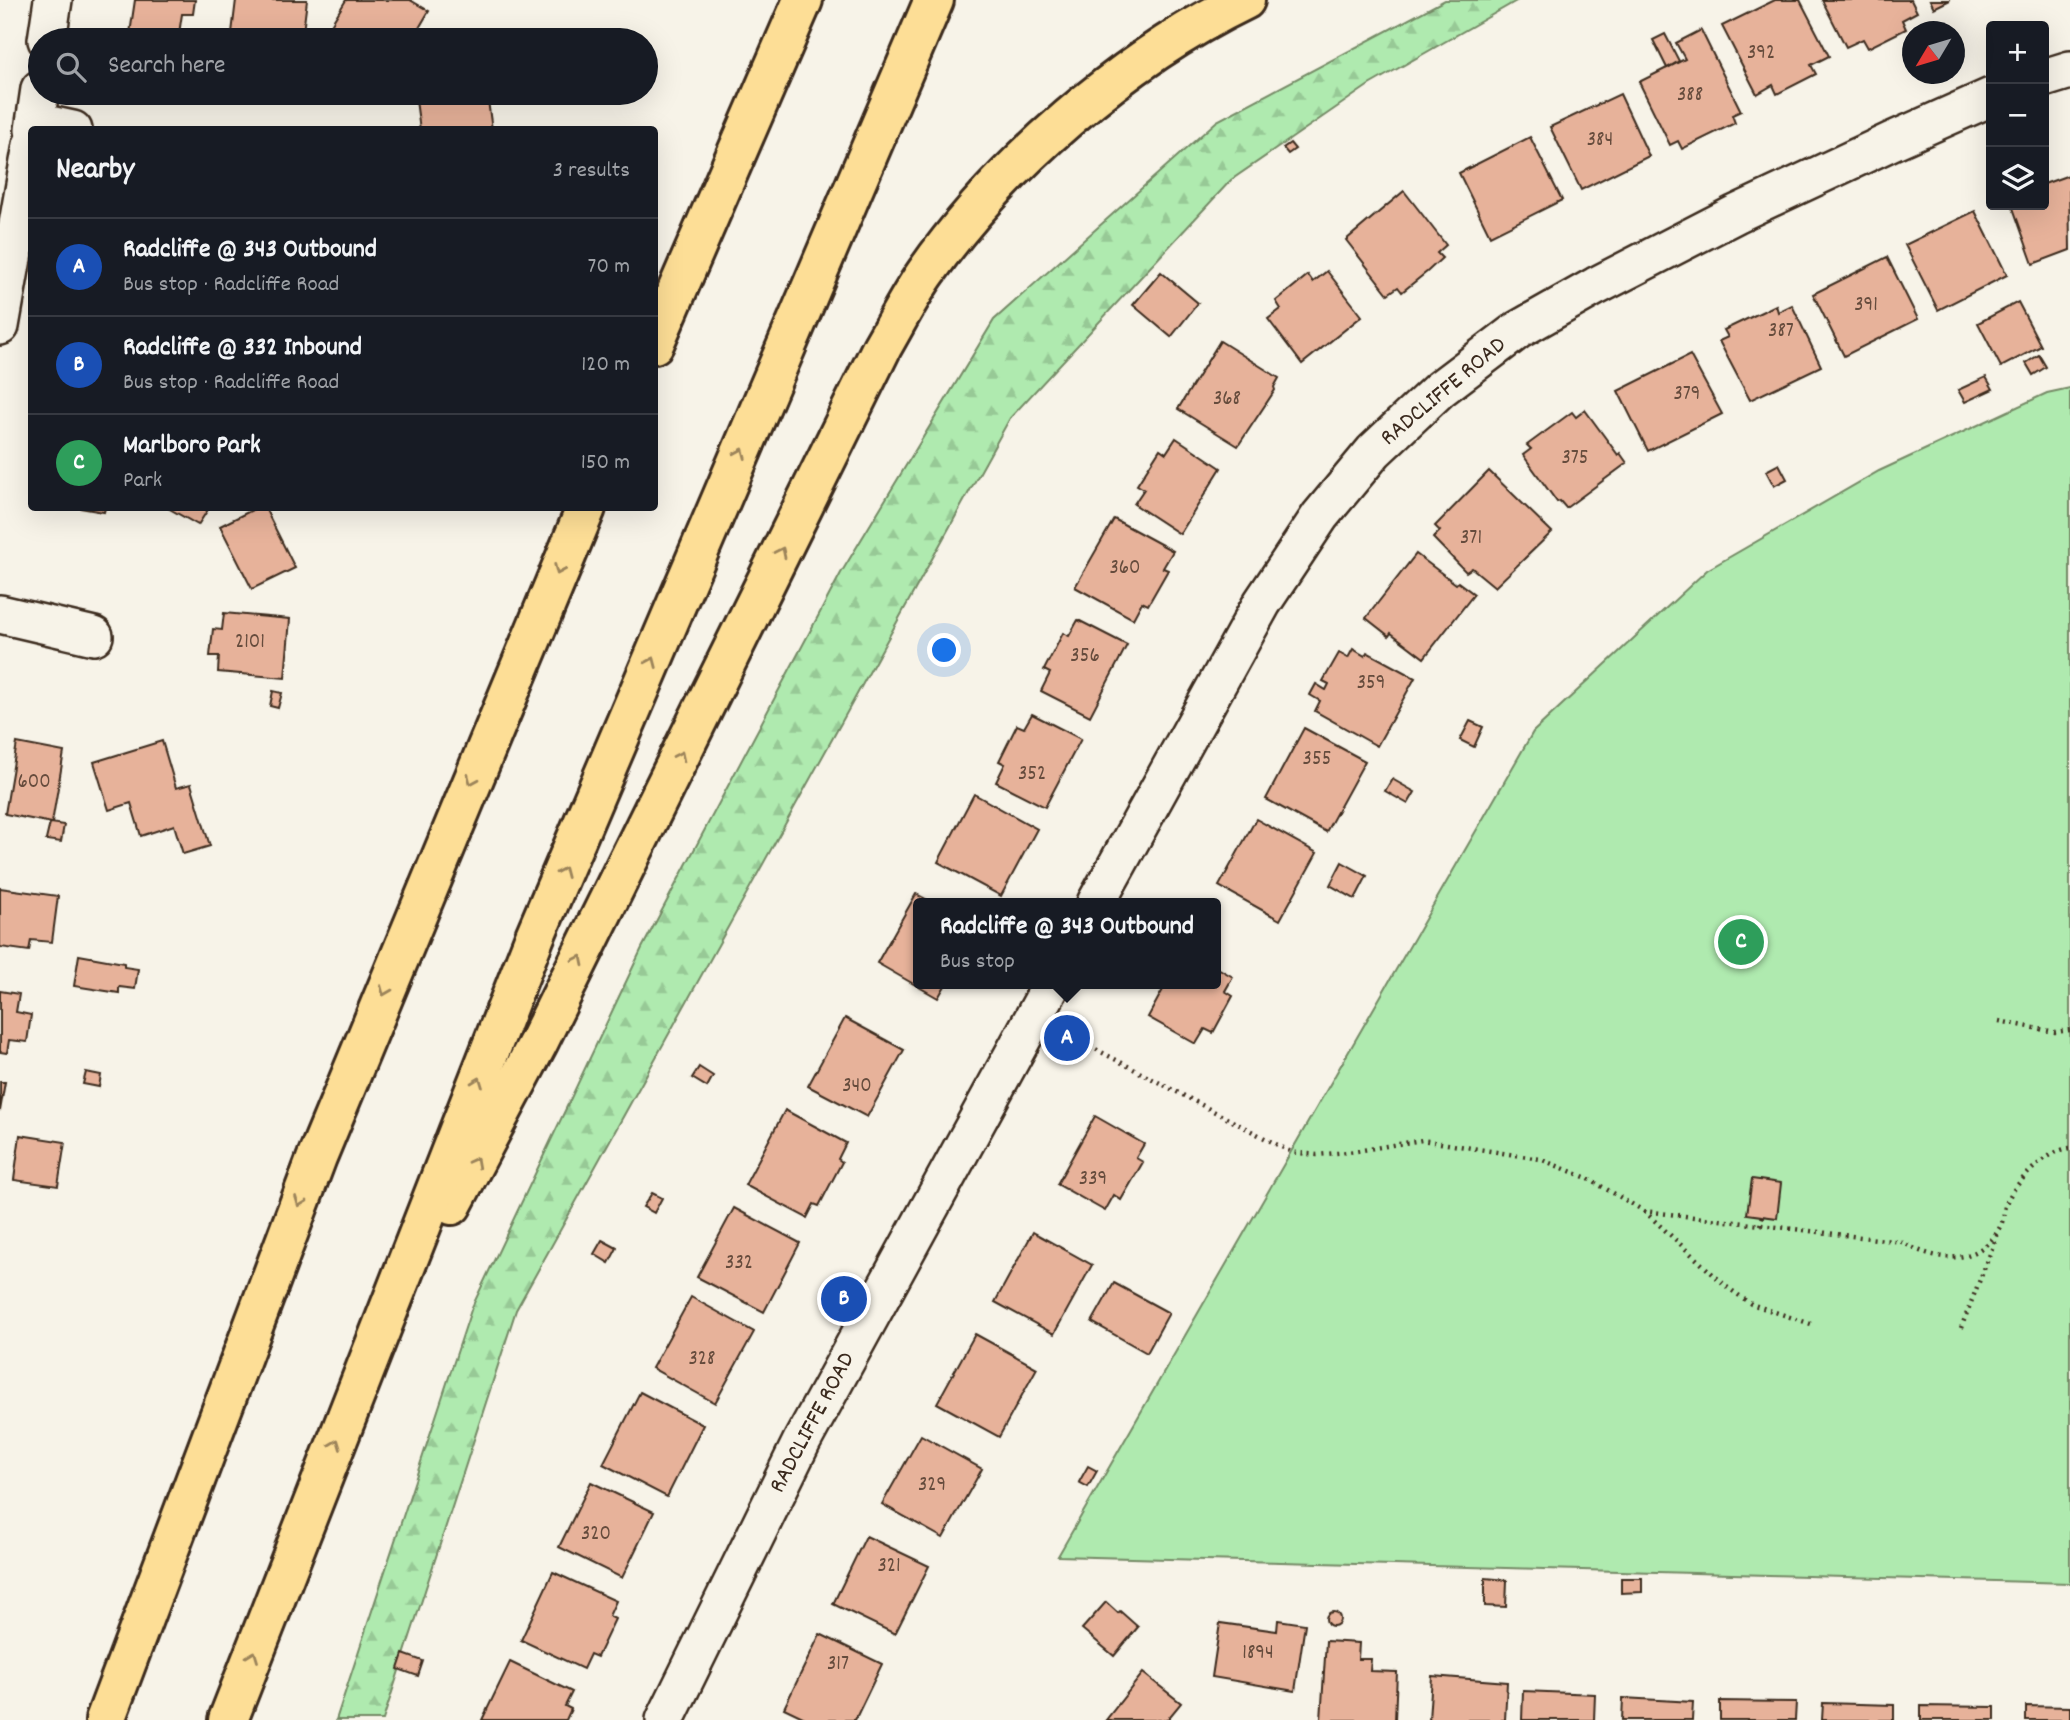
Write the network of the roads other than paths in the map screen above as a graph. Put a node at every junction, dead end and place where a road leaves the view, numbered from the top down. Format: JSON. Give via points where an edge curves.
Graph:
{"nodes":[{"id":1,"x":53,"y":0,"type":"edge"},
{"id":2,"x":775,"y":0,"type":"edge"},
{"id":3,"x":803,"y":0,"type":"edge"},
{"id":4,"x":934,"y":0,"type":"edge"},
{"id":5,"x":1245,"y":0,"type":"edge"},
{"id":6,"x":49,"y":28,"type":"edge"},
{"id":7,"x":2070,"y":70,"type":"edge"},
{"id":8,"x":2049,"y":76,"type":"edge"},
{"id":9,"x":1986,"y":99,"type":"edge"},
{"id":10,"x":35,"y":121,"type":"edge"},
{"id":11,"x":56,"y":126,"type":"edge"},
{"id":12,"x":28,"y":162,"type":"edge"},
{"id":13,"x":0,"y":326,"type":"edge"},
{"id":14,"x":658,"y":334,"type":"edge"},
{"id":15,"x":658,"y":335,"type":"edge"},
{"id":16,"x":585,"y":511,"type":"edge"},
{"id":17,"x":0,"y":614,"type":"edge"},
{"id":18,"x":94,"y":636,"type":"dead end"},
{"id":19,"x":1099,"y":898,"type":"edge"},
{"id":20,"x":1049,"y":989,"type":"edge"},
{"id":21,"x":363,"y":1374,"type":"junction"},
{"id":22,"x":105,"y":1720,"type":"edge"},
{"id":23,"x":228,"y":1720,"type":"edge"},
{"id":24,"x":665,"y":1720,"type":"edge"}],
"edges":[{"from":1,"to":6,"type":"street"},
{"from":2,"to":14,"type":"highway"},
{"from":3,"to":15,"type":"highway"},
{"from":21,"to":4,"type":"highway","one_way":true,"via":[[536,936]]},
{"from":21,"to":5,"type":"highway","one_way":true,"via":[[538,1043],[876,360],[925,275],[1017,165],[1083,104],[1152,54]]},
{"from":7,"to":8,"type":"street"},
{"from":9,"to":19,"type":"street","name":"RADCLIFFE ROAD","via":[[1748,209],[1596,286],[1518,330],[1440,389],[1374,451],[1320,516],[1269,592]]},
{"from":10,"to":11,"type":"street"},
{"from":12,"to":13,"type":"street"},
{"from":16,"to":22,"type":"highway","one_way":true,"via":[[317,1157]]},
{"from":17,"to":18,"type":"street"},
{"from":20,"to":24,"type":"street","name":"RADCLIFFE ROAD","via":[[802,1441]]},
{"from":23,"to":21,"type":"highway","one_way":true}]}
